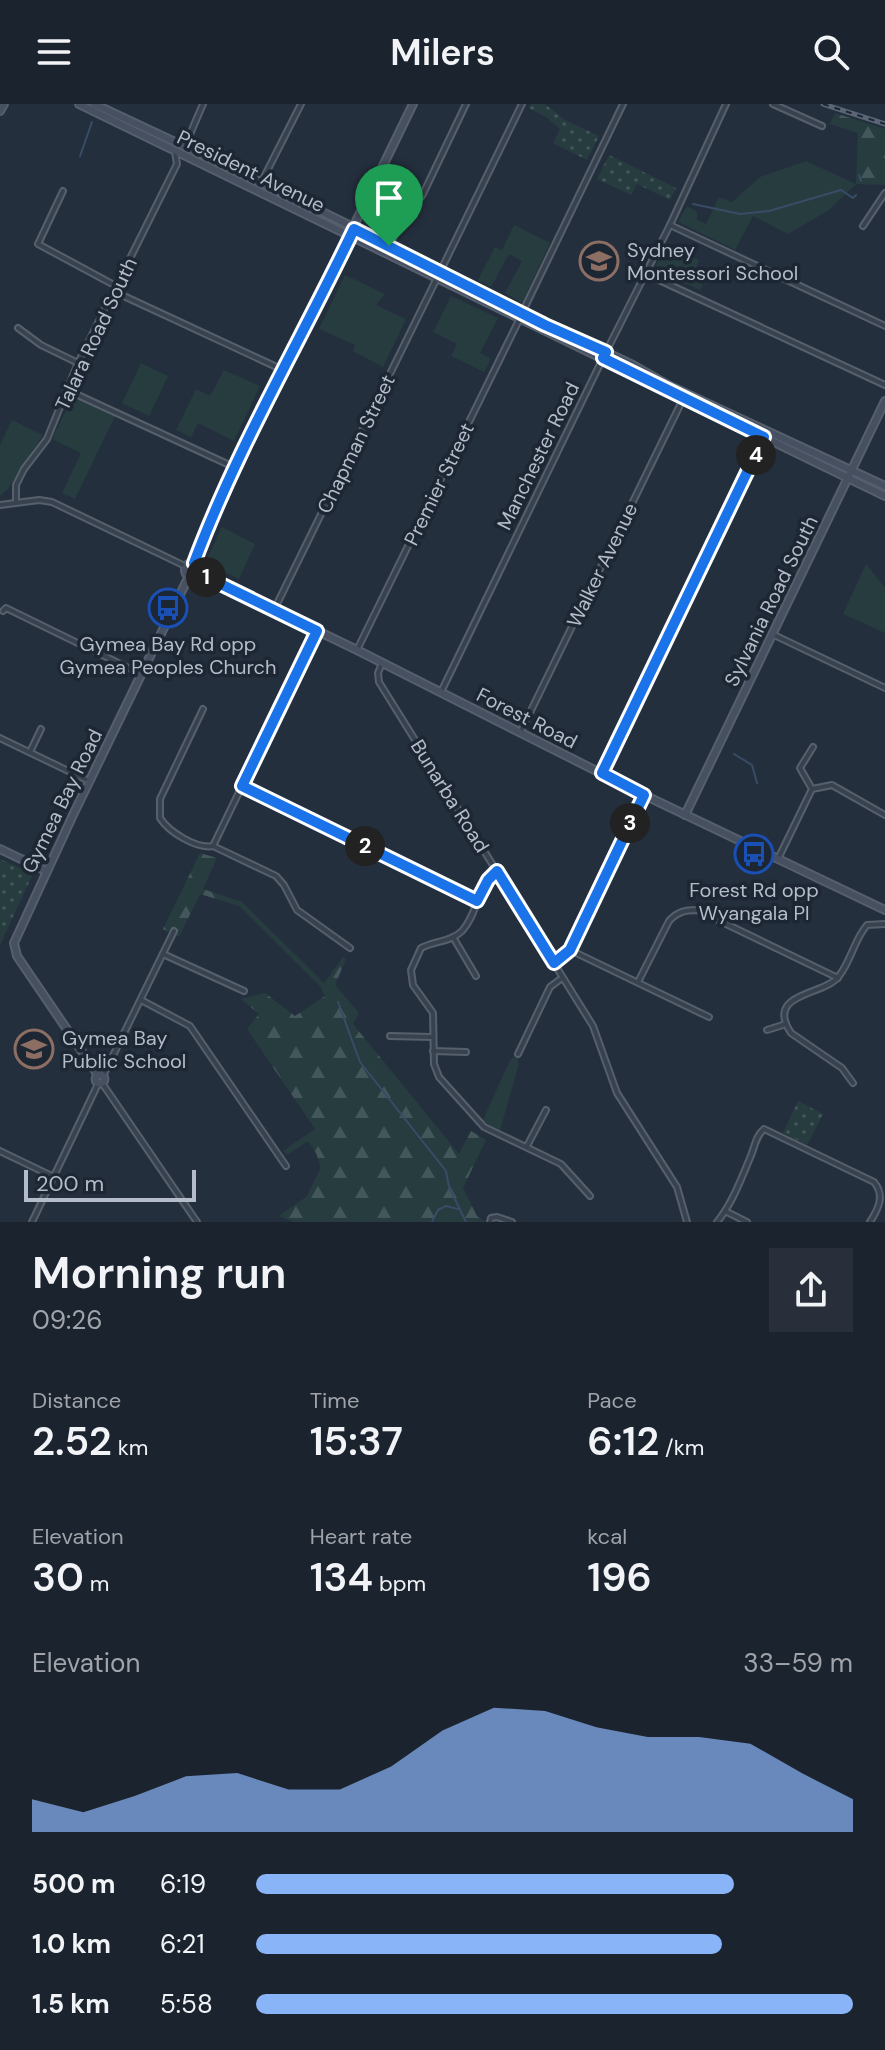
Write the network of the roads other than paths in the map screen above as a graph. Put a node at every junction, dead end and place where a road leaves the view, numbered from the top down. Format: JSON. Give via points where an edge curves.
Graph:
{"nodes":[{"id":1,"x":4,"y":104,"type":"edge"},
{"id":2,"x":79,"y":104,"type":"edge"},
{"id":3,"x":94,"y":104,"type":"edge"},
{"id":4,"x":203,"y":104,"type":"edge"},
{"id":5,"x":301,"y":104,"type":"edge"},
{"id":6,"x":413,"y":104,"type":"edge"},
{"id":7,"x":466,"y":104,"type":"edge"},
{"id":8,"x":522,"y":104,"type":"edge"},
{"id":9,"x":623,"y":104,"type":"edge"},
{"id":10,"x":726,"y":104,"type":"edge"},
{"id":11,"x":773,"y":104,"type":"edge"},
{"id":12,"x":0,"y":111,"type":"edge"},
{"id":13,"x":822,"y":126,"type":"dead end"},
{"id":14,"x":185,"y":146,"type":"junction"},
{"id":15,"x":175,"y":150,"type":"junction"},
{"id":16,"x":194,"y":160,"type":"junction"},
{"id":17,"x":177,"y":164,"type":"junction"},
{"id":18,"x":224,"y":175,"type":"junction"},
{"id":19,"x":260,"y":187,"type":"junction"},
{"id":20,"x":63,"y":191,"type":"dead end"},
{"id":21,"x":884,"y":193,"type":"edge"},
{"id":22,"x":670,"y":225,"type":"junction"},
{"id":23,"x":863,"y":226,"type":"dead end"},
{"id":24,"x":354,"y":229,"type":"junction"},
{"id":25,"x":350,"y":237,"type":"junction"},
{"id":26,"x":389,"y":246,"type":"junction"},
{"id":27,"x":644,"y":273,"type":"junction"},
{"id":28,"x":439,"y":275,"type":"junction"},
{"id":29,"x":114,"y":289,"type":"junction"},
{"id":30,"x":521,"y":315,"type":"junction"},
{"id":31,"x":885,"y":326,"type":"edge"},
{"id":32,"x":18,"y":328,"type":"dead end"},
{"id":33,"x":604,"y":355,"type":"junction"},
{"id":34,"x":78,"y":363,"type":"junction"},
{"id":35,"x":283,"y":370,"type":"junction"},
{"id":36,"x":885,"y":385,"type":"edge"},
{"id":37,"x":67,"y":390,"type":"junction"},
{"id":38,"x":684,"y":397,"type":"junction"},
{"id":39,"x":885,"y":401,"type":"edge"},
{"id":40,"x":764,"y":437,"type":"junction"},
{"id":41,"x":236,"y":468,"type":"junction"},
{"id":42,"x":852,"y":470,"type":"junction"},
{"id":43,"x":849,"y":479,"type":"junction"},
{"id":44,"x":885,"y":486,"type":"edge"},
{"id":45,"x":885,"y":496,"type":"edge"},
{"id":46,"x":16,"y":502,"type":"junction"},
{"id":47,"x":0,"y":505,"type":"edge"},
{"id":48,"x":194,"y":563,"type":"junction"},
{"id":49,"x":185,"y":566,"type":"junction"},
{"id":50,"x":198,"y":573,"type":"junction"},
{"id":51,"x":189,"y":576,"type":"junction"},
{"id":52,"x":3,"y":608,"type":"dead end"},
{"id":53,"x":274,"y":610,"type":"junction"},
{"id":54,"x":317,"y":631,"type":"junction"},
{"id":55,"x":772,"y":634,"type":"junction"},
{"id":56,"x":357,"y":650,"type":"junction"},
{"id":57,"x":382,"y":663,"type":"junction"},
{"id":58,"x":141,"y":674,"type":"junction"},
{"id":59,"x":885,"y":688,"type":"edge"},
{"id":60,"x":441,"y":692,"type":"junction"},
{"id":61,"x":203,"y":709,"type":"dead end"},
{"id":62,"x":41,"y":729,"type":"dead end"},
{"id":63,"x":520,"y":733,"type":"junction"},
{"id":64,"x":0,"y":738,"type":"edge"},
{"id":65,"x":813,"y":747,"type":"dead end"},
{"id":66,"x":30,"y":752,"type":"junction"},
{"id":67,"x":602,"y":773,"type":"junction"},
{"id":68,"x":89,"y":781,"type":"junction"},
{"id":69,"x":242,"y":786,"type":"junction"},
{"id":70,"x":812,"y":789,"type":"junction"},
{"id":71,"x":644,"y":795,"type":"junction"},
{"id":72,"x":685,"y":815,"type":"junction"},
{"id":73,"x":885,"y":815,"type":"edge"},
{"id":74,"x":213,"y":846,"type":"junction"},
{"id":75,"x":0,"y":849,"type":"edge"},
{"id":76,"x":777,"y":861,"type":"junction"},
{"id":77,"x":46,"y":871,"type":"junction"},
{"id":78,"x":497,"y":871,"type":"junction"},
{"id":79,"x":477,"y":901,"type":"junction"},
{"id":80,"x":885,"y":910,"type":"edge"},
{"id":81,"x":885,"y":924,"type":"edge"},
{"id":82,"x":174,"y":931,"type":"dead end"},
{"id":83,"x":453,"y":937,"type":"junction"},
{"id":84,"x":350,"y":948,"type":"dead end"},
{"id":85,"x":570,"y":950,"type":"junction"},
{"id":86,"x":163,"y":954,"type":"junction"},
{"id":87,"x":554,"y":963,"type":"junction"},
{"id":88,"x":476,"y":976,"type":"dead end"},
{"id":89,"x":563,"y":978,"type":"junction"},
{"id":90,"x":838,"y":978,"type":"junction"},
{"id":91,"x":638,"y":982,"type":"junction"},
{"id":92,"x":244,"y":991,"type":"dead end"},
{"id":93,"x":141,"y":1000,"type":"junction"},
{"id":94,"x":709,"y":1017,"type":"dead end"},
{"id":95,"x":786,"y":1024,"type":"junction"},
{"id":96,"x":767,"y":1030,"type":"dead end"},
{"id":97,"x":390,"y":1036,"type":"dead end"},
{"id":98,"x":432,"y":1037,"type":"junction"},
{"id":99,"x":433,"y":1051,"type":"junction"},
{"id":100,"x":466,"y":1052,"type":"dead end"},
{"id":101,"x":518,"y":1054,"type":"dead end"},
{"id":102,"x":88,"y":1061,"type":"junction"},
{"id":103,"x":110,"y":1062,"type":"junction"},
{"id":104,"x":100,"y":1080,"type":"junction"},
{"id":105,"x":853,"y":1083,"type":"dead end"},
{"id":106,"x":111,"y":1095,"type":"junction"},
{"id":107,"x":92,"y":1098,"type":"junction"},
{"id":108,"x":546,"y":1110,"type":"dead end"},
{"id":109,"x":527,"y":1146,"type":"junction"},
{"id":110,"x":0,"y":1151,"type":"edge"},
{"id":111,"x":286,"y":1166,"type":"dead end"},
{"id":112,"x":54,"y":1177,"type":"junction"},
{"id":113,"x":590,"y":1196,"type":"dead end"},
{"id":114,"x":725,"y":1211,"type":"junction"},
{"id":115,"x":32,"y":1222,"type":"edge"},
{"id":116,"x":197,"y":1222,"type":"edge"},
{"id":117,"x":490,"y":1222,"type":"edge"},
{"id":118,"x":512,"y":1222,"type":"edge"},
{"id":119,"x":687,"y":1222,"type":"edge"},
{"id":120,"x":717,"y":1222,"type":"edge"},
{"id":121,"x":747,"y":1222,"type":"edge"},
{"id":122,"x":870,"y":1222,"type":"edge"}],
"edges":[{"from":1,"to":12,"type":"street"},
{"from":2,"to":15,"type":"street","name":"President Avenue"},
{"from":3,"to":14,"type":"street","name":"President Avenue"},
{"from":4,"to":14,"type":"street"},
{"from":5,"to":19,"type":"street"},
{"from":6,"to":24,"type":"street"},
{"from":7,"to":26,"type":"street","via":[[422,196],[407,211]]},
{"from":8,"to":28,"type":"street","name":"Chapman Street"},
{"from":9,"to":30,"type":"street","name":"Premier Street"},
{"from":10,"to":22,"type":"street","name":"Manchester Road"},
{"from":11,"to":13,"type":"street"},
{"from":14,"to":18,"type":"street"},
{"from":14,"to":19,"type":"street","name":"President Avenue"},
{"from":15,"to":16,"type":"street","name":"President Avenue"},
{"from":15,"to":17,"type":"street"},
{"from":16,"to":17,"type":"street"},
{"from":16,"to":18,"type":"street","name":"President Avenue"},
{"from":17,"to":29,"type":"street","name":"Talara Road South"},
{"from":18,"to":19,"type":"street","name":"President Avenue"},
{"from":19,"to":24,"type":"street","name":"President Avenue"},
{"from":19,"to":25,"type":"street","name":"President Avenue"},
{"from":20,"to":29,"type":"street","via":[[38,244]]},
{"from":21,"to":23,"type":"street"},
{"from":22,"to":27,"type":"street","name":"Manchester Road"},
{"from":22,"to":31,"type":"street"},
{"from":24,"to":25,"type":"street"},
{"from":24,"to":26,"type":"street","name":"President Avenue"},
{"from":25,"to":28,"type":"street","name":"President Avenue"},
{"from":25,"to":35,"type":"street"},
{"from":26,"to":28,"type":"street","name":"President Avenue"},
{"from":27,"to":33,"type":"street","name":"Manchester Road"},
{"from":27,"to":36,"type":"street"},
{"from":28,"to":30,"type":"street","name":"President Avenue"},
{"from":28,"to":53,"type":"street","name":"Chapman Street"},
{"from":29,"to":34,"type":"street","name":"Talara Road South"},
{"from":29,"to":35,"type":"street"},
{"from":30,"to":33,"type":"street","name":"President Avenue"},
{"from":30,"to":56,"type":"street","name":"Premier Street"},
{"from":32,"to":34,"type":"street"},
{"from":33,"to":38,"type":"street","name":"President Avenue"},
{"from":33,"to":42,"type":"street","name":"President Avenue"},
{"from":33,"to":60,"type":"street","name":"Manchester Road"},
{"from":34,"to":37,"type":"street","name":"Talara Road South"},
{"from":35,"to":41,"type":"street"},
{"from":37,"to":41,"type":"street"},
{"from":37,"to":46,"type":"street","name":"Talara Road South","via":[[47,439],[16,485]]},
{"from":38,"to":40,"type":"street","name":"President Avenue"},
{"from":38,"to":63,"type":"street","name":"Walker Avenue"},
{"from":39,"to":42,"type":"street","name":"Sylvania Road South"},
{"from":40,"to":43,"type":"street","name":"President Avenue"},
{"from":40,"to":67,"type":"street"},
{"from":41,"to":48,"type":"street"},
{"from":42,"to":43,"type":"street","name":"Sylvania Road South"},
{"from":42,"to":44,"type":"street","name":"President Avenue"},
{"from":43,"to":45,"type":"street","name":"President Avenue"},
{"from":43,"to":55,"type":"street","name":"Sylvania Road South"},
{"from":46,"to":47,"type":"street"},
{"from":46,"to":49,"type":"street","via":[[52,502]]},
{"from":48,"to":49,"type":"street"},
{"from":48,"to":50,"type":"street"},
{"from":49,"to":51,"type":"street"},
{"from":50,"to":51,"type":"street"},
{"from":50,"to":53,"type":"street","name":"Forest Road"},
{"from":51,"to":58,"type":"street","name":"Gymea Bay Road"},
{"from":52,"to":58,"type":"street"},
{"from":53,"to":54,"type":"street","name":"Forest Road"},
{"from":54,"to":56,"type":"street","name":"Forest Road"},
{"from":54,"to":69,"type":"street"},
{"from":55,"to":59,"type":"street"},
{"from":55,"to":72,"type":"street","name":"Sylvania Road South"},
{"from":56,"to":57,"type":"street","name":"Forest Road"},
{"from":57,"to":60,"type":"street","name":"Forest Road"},
{"from":57,"to":78,"type":"street","name":"Bunarba Road","via":[[379,682]]},
{"from":58,"to":68,"type":"street","name":"Gymea Bay Road"},
{"from":60,"to":63,"type":"street","name":"Forest Road"},
{"from":61,"to":74,"type":"street","via":[[158,808],[174,832]]},
{"from":62,"to":66,"type":"street"},
{"from":63,"to":67,"type":"street","name":"Forest Road"},
{"from":64,"to":66,"type":"street"},
{"from":65,"to":70,"type":"street","via":[[800,768]]},
{"from":66,"to":68,"type":"street"},
{"from":67,"to":71,"type":"street","name":"Forest Road"},
{"from":68,"to":77,"type":"street","name":"Gymea Bay Road"},
{"from":69,"to":74,"type":"street"},
{"from":69,"to":79,"type":"street"},
{"from":70,"to":73,"type":"street","via":[[832,785]]},
{"from":70,"to":76,"type":"street"},
{"from":71,"to":72,"type":"street","name":"Forest Road"},
{"from":71,"to":85,"type":"street"},
{"from":72,"to":76,"type":"street","name":"Forest Road"},
{"from":74,"to":84,"type":"street","via":[[279,878],[297,910]]},
{"from":75,"to":77,"type":"street"},
{"from":76,"to":80,"type":"street","name":"Forest Road"},
{"from":77,"to":102,"type":"street","name":"Gymea Bay Road","via":[[14,947]]},
{"from":78,"to":79,"type":"street"},
{"from":78,"to":87,"type":"street","name":"Bunarba Road"},
{"from":79,"to":83,"type":"street","via":[[462,931]]},
{"from":81,"to":90,"type":"street","via":[[873,923],[863,930]]},
{"from":82,"to":86,"type":"street"},
{"from":83,"to":88,"type":"street"},
{"from":83,"to":98,"type":"street","via":[[421,948],[411,970],[413,985],[433,1013]]},
{"from":85,"to":87,"type":"street"},
{"from":85,"to":91,"type":"street"},
{"from":86,"to":92,"type":"street"},
{"from":86,"to":93,"type":"street"},
{"from":87,"to":89,"type":"street","name":"Bunarba Road"},
{"from":89,"to":101,"type":"street","via":[[550,987]]},
{"from":89,"to":119,"type":"street","name":"Bunarba Road","via":[[593,1026],[617,1093],[677,1187]]},
{"from":90,"to":91,"type":"street","via":[[688,910],[669,921]]},
{"from":90,"to":95,"type":"street","via":[[821,990],[796,996],[788,1006]]},
{"from":91,"to":94,"type":"street"},
{"from":93,"to":103,"type":"street"},
{"from":93,"to":111,"type":"street","via":[[193,1029]]},
{"from":95,"to":96,"type":"street"},
{"from":95,"to":105,"type":"street"},
{"from":97,"to":98,"type":"street"},
{"from":98,"to":99,"type":"street"},
{"from":99,"to":100,"type":"street"},
{"from":99,"to":109,"type":"street","via":[[439,1077],[473,1118]]},
{"from":102,"to":103,"type":"street","via":[[100,1066]]},
{"from":102,"to":104,"type":"street","name":"Gymea Bay Road"},
{"from":103,"to":104,"type":"street"},
{"from":104,"to":106,"type":"street","name":"Gymea Bay Road"},
{"from":104,"to":107,"type":"street"},
{"from":106,"to":107,"type":"street"},
{"from":106,"to":116,"type":"street","name":"Gymea Bay Road"},
{"from":107,"to":112,"type":"street"},
{"from":108,"to":109,"type":"street"},
{"from":109,"to":113,"type":"street","via":[[569,1171]]},
{"from":110,"to":112,"type":"street"},
{"from":112,"to":115,"type":"street"},
{"from":114,"to":120,"type":"street"},
{"from":114,"to":121,"type":"street"},
{"from":114,"to":122,"type":"street","via":[[757,1136],[768,1129],[880,1187],[881,1201]]},
{"from":117,"to":118,"type":"street","via":[[497,1217]]}]}
